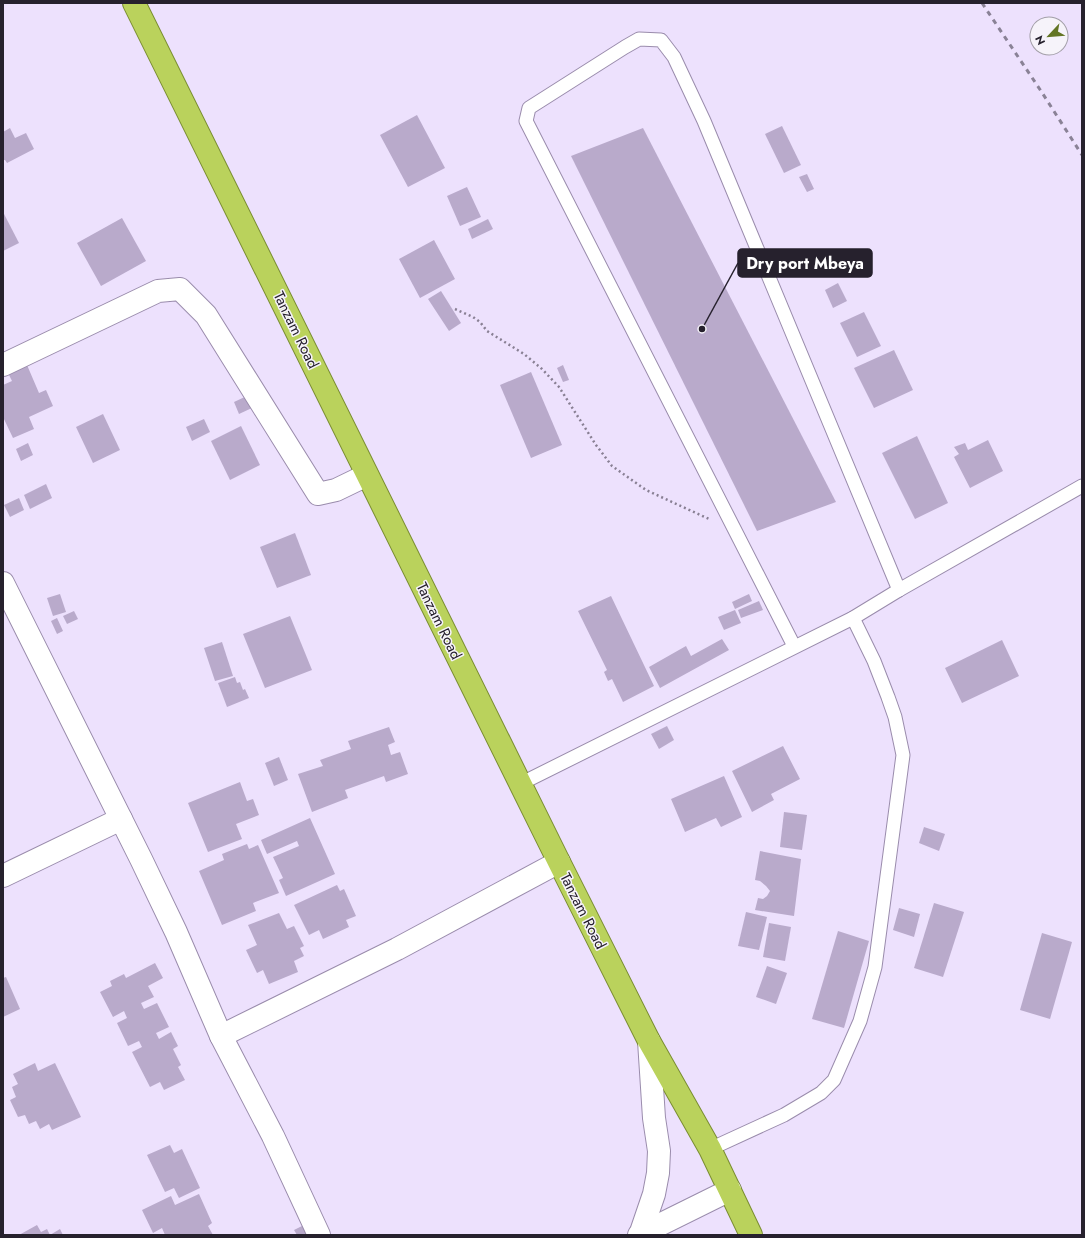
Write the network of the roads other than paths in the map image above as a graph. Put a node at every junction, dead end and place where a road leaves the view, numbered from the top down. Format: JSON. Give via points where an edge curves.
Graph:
{"nodes":[{"id":1,"x":134,"y":3,"type":"edge"},
{"id":2,"x":3,"y":365,"type":"edge"},
{"id":3,"x":367,"y":474,"type":"junction"},
{"id":4,"x":1082,"y":486,"type":"edge"},
{"id":5,"x":3,"y":583,"type":"edge"},
{"id":6,"x":899,"y":590,"type":"junction"},
{"id":7,"x":853,"y":618,"type":"junction"},
{"id":8,"x":794,"y":646,"type":"junction"},
{"id":9,"x":520,"y":784,"type":"junction"},
{"id":10,"x":121,"y":819,"type":"junction"},
{"id":11,"x":559,"y":862,"type":"junction"},
{"id":12,"x":3,"y":876,"type":"edge"},
{"id":13,"x":220,"y":1036,"type":"junction"},
{"id":14,"x":649,"y":1041,"type":"junction"},
{"id":15,"x":710,"y":1149,"type":"junction"},
{"id":16,"x":730,"y":1190,"type":"junction"},
{"id":17,"x":319,"y":1235,"type":"edge"},
{"id":18,"x":640,"y":1235,"type":"edge"},
{"id":19,"x":751,"y":1235,"type":"edge"}],
"edges":[{"from":1,"to":3,"type":"highway","name":"Tanzam Road"},
{"from":2,"to":3,"type":"street","via":[[158,292],[180,289],[206,315],[318,494],[336,490]]},
{"from":3,"to":9,"type":"highway","name":"Tanzam Road"},
{"from":4,"to":6,"type":"lane"},
{"from":5,"to":10,"type":"street"},
{"from":6,"to":7,"type":"lane"},
{"from":6,"to":8,"type":"lane","via":[[707,129],[674,57],[661,40],[639,39],[529,108],[526,121]]},
{"from":7,"to":8,"type":"lane"},
{"from":7,"to":15,"type":"lane","via":[[874,660],[888,697],[903,755],[874,967],[860,1021],[834,1080],[821,1093],[784,1115]]},
{"from":8,"to":9,"type":"lane"},
{"from":9,"to":11,"type":"highway","name":"Tanzam Road"},
{"from":10,"to":12,"type":"street"},
{"from":10,"to":13,"type":"street","via":[[176,932]]},
{"from":11,"to":13,"type":"street","via":[[396,949]]},
{"from":11,"to":14,"type":"highway","name":"Tanzam Road"},
{"from":13,"to":17,"type":"street","via":[[273,1136]]},
{"from":14,"to":15,"type":"highway","name":"Tanzam Road"},
{"from":14,"to":18,"type":"street","via":[[659,1151],[658,1173],[654,1194]]},
{"from":15,"to":16,"type":"highway","name":"Tanzam Road"},
{"from":16,"to":18,"type":"street"},
{"from":16,"to":19,"type":"highway","name":"Tanzam Road"}]}
